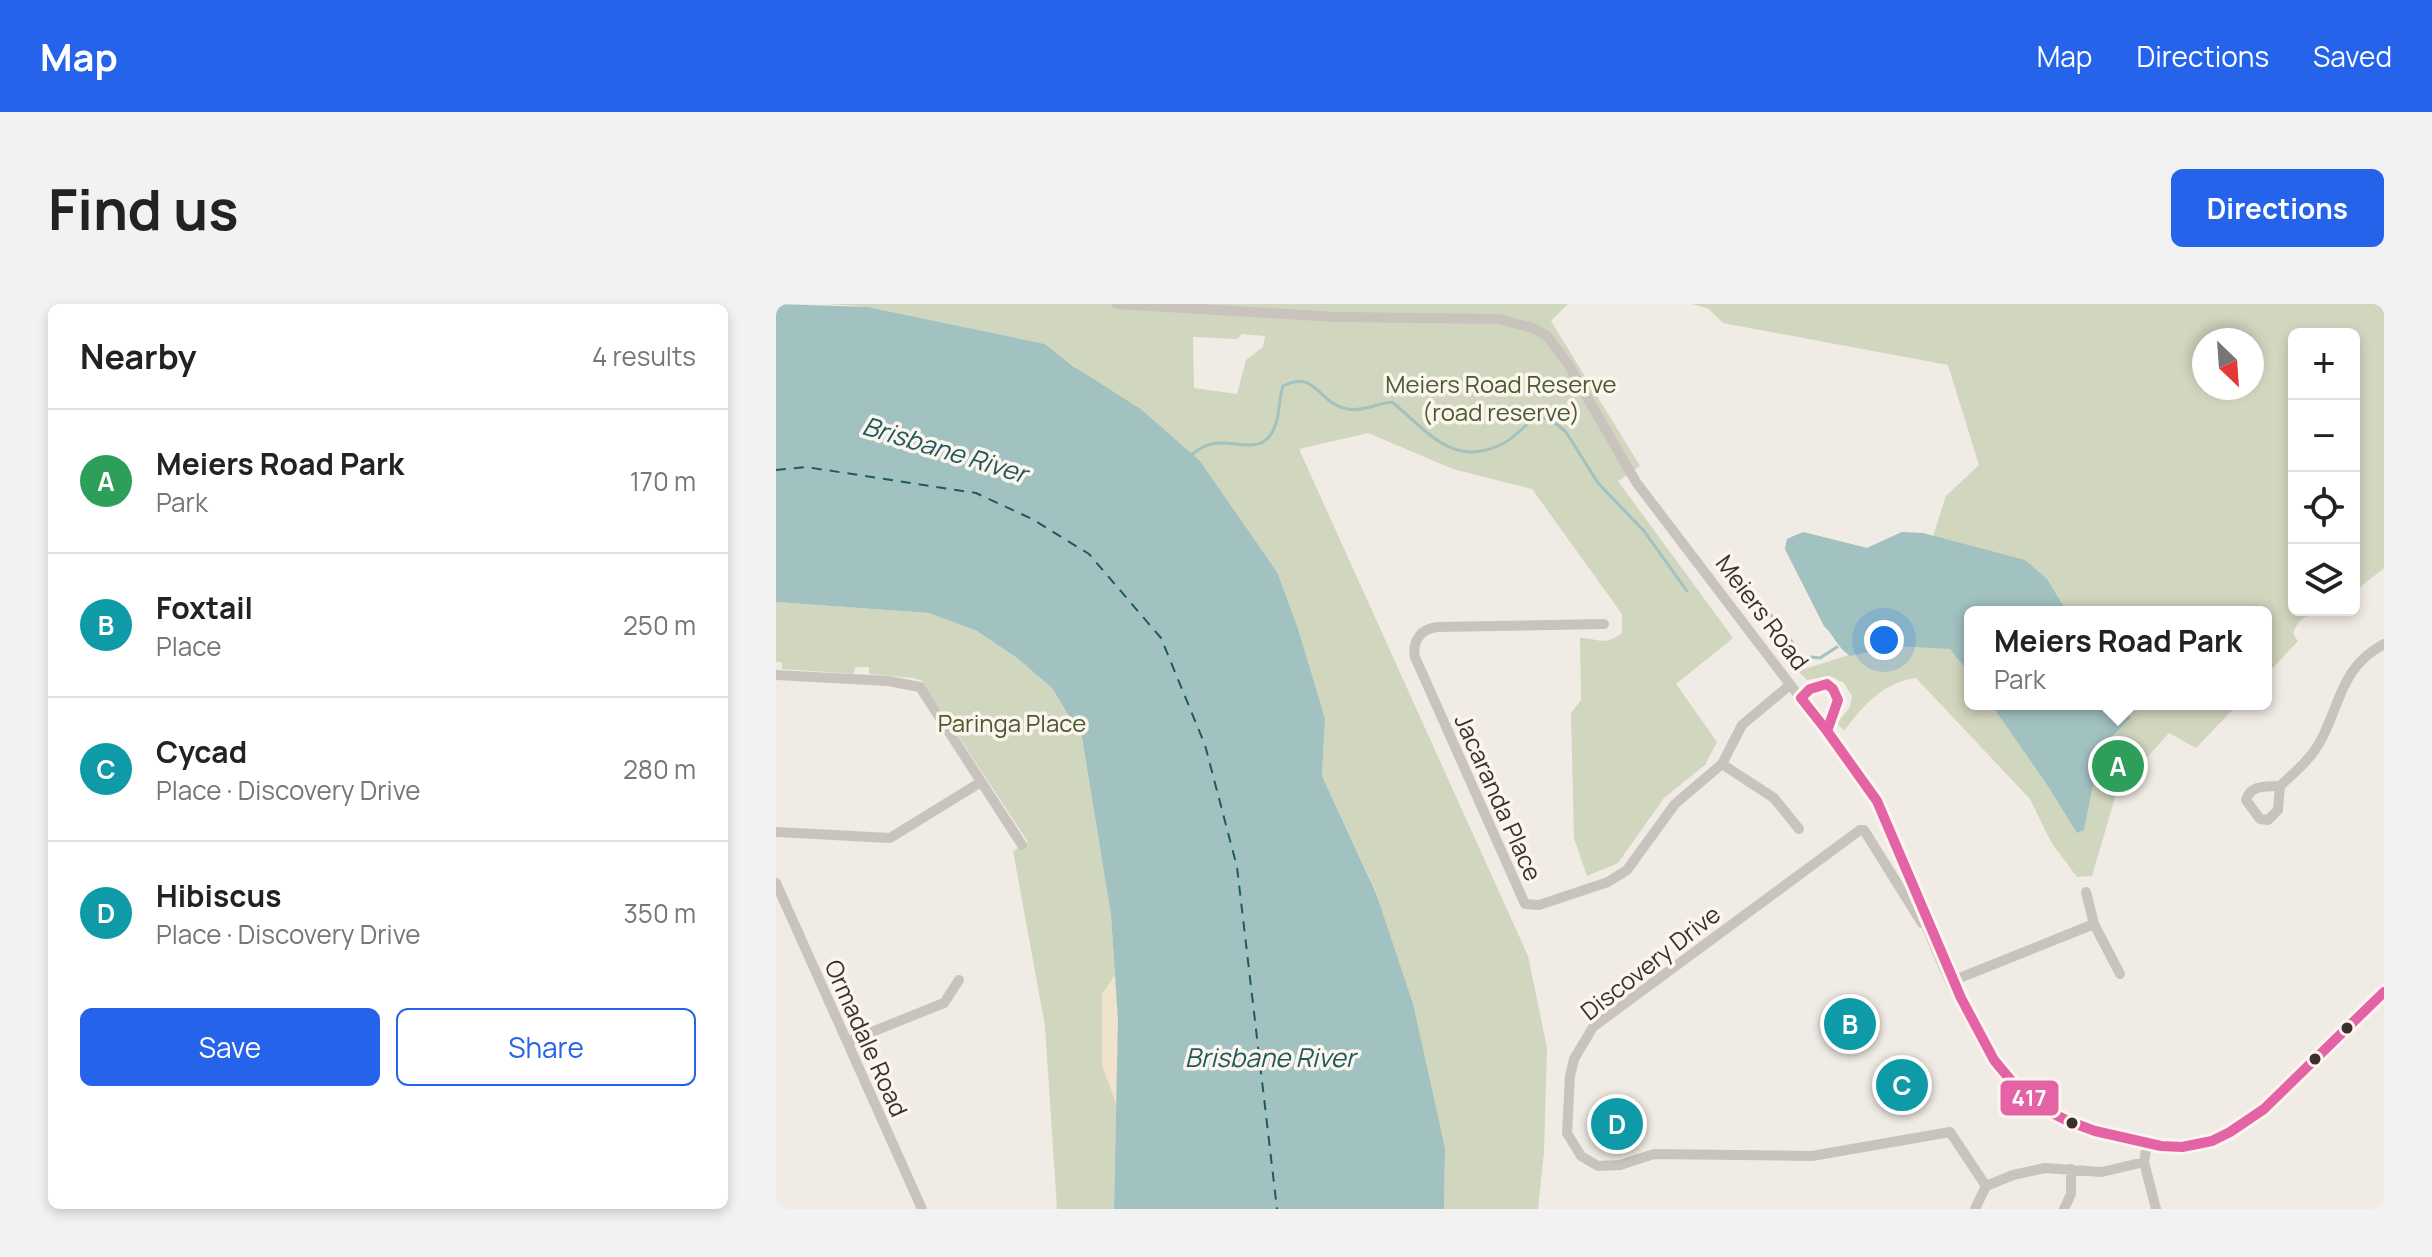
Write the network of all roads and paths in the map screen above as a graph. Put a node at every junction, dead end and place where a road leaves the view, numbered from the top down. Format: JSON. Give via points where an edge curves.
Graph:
{"nodes":[{"id":1,"x":1116,"y":304,"type":"edge"},
{"id":2,"x":1604,"y":624,"type":"dead end"},
{"id":3,"x":2384,"y":644,"type":"edge"},
{"id":4,"x":776,"y":675,"type":"edge"},
{"id":5,"x":1790,"y":685,"type":"junction"},
{"id":6,"x":1722,"y":764,"type":"junction"},
{"id":7,"x":981,"y":782,"type":"junction"},
{"id":8,"x":2280,"y":786,"type":"dead end"},
{"id":9,"x":1885,"y":816,"type":"joint"},
{"id":10,"x":1799,"y":829,"type":"dead end"},
{"id":11,"x":776,"y":832,"type":"edge"},
{"id":12,"x":1022,"y":845,"type":"dead end"},
{"id":13,"x":776,"y":883,"type":"edge"},
{"id":14,"x":2086,"y":892,"type":"dead end"},
{"id":15,"x":2094,"y":924,"type":"junction"},
{"id":16,"x":1940,"y":952,"type":"junction"},
{"id":17,"x":2120,"y":974,"type":"dead end"},
{"id":18,"x":959,"y":980,"type":"dead end"},
{"id":19,"x":1952,"y":981,"type":"junction"},
{"id":20,"x":2384,"y":992,"type":"edge"},
{"id":21,"x":847,"y":1042,"type":"junction"},
{"id":22,"x":2147,"y":1144,"type":"junction"},
{"id":23,"x":2144,"y":1162,"type":"junction"},
{"id":24,"x":2071,"y":1169,"type":"junction"},
{"id":25,"x":1986,"y":1186,"type":"junction"},
{"id":26,"x":922,"y":1209,"type":"edge"},
{"id":27,"x":1975,"y":1209,"type":"edge"},
{"id":28,"x":2064,"y":1209,"type":"edge"},
{"id":29,"x":2156,"y":1209,"type":"edge"}],
"edges":[{"from":1,"to":5,"type":"street","name":"Meiers Road","via":[[1336,317],[1499,319],[1533,328],[1552,341],[1636,482]]},
{"from":2,"to":6,"type":"street","name":"Jacaranda Place","via":[[1437,627],[1423,631],[1416,641],[1415,657],[1525,904],[1539,905],[1619,877],[1675,804]]},
{"from":3,"to":8,"type":"street","via":[[2351,673],[2318,746]]},
{"from":4,"to":7,"type":"street","via":[[920,687]]},
{"from":5,"to":6,"type":"street","name":"Jacaranda Place","via":[[1742,725]]},
{"from":5,"to":9,"type":"street","name":"Meiers Road"},
{"from":6,"to":10,"type":"street","via":[[1774,798]]},
{"from":7,"to":11,"type":"street","via":[[890,838]]},
{"from":7,"to":12,"type":"street"},
{"from":9,"to":16,"type":"street","name":"Meiers Road"},
{"from":13,"to":21,"type":"street","name":"Ormadale Road"},
{"from":14,"to":15,"type":"street"},
{"from":15,"to":17,"type":"street"},
{"from":15,"to":19,"type":"street"},
{"from":16,"to":19,"type":"street","name":"Meiers Road"},
{"from":16,"to":25,"type":"street","name":"Discovery Drive","via":[[1860,830],[1593,1027],[1574,1059],[1567,1133],[1581,1156],[1598,1166],[1654,1154],[1812,1156],[1950,1132]]},
{"from":18,"to":21,"type":"street","via":[[944,1003]]},
{"from":19,"to":22,"type":"street","name":"Meiers Road","via":[[2009,1080],[2035,1103],[2095,1132]]},
{"from":20,"to":22,"type":"street","name":"Meiers Road","via":[[2239,1128],[2189,1147]]},
{"from":21,"to":26,"type":"street","name":"Ormadale Road"},
{"from":22,"to":23,"type":"street"},
{"from":23,"to":24,"type":"street","via":[[2102,1172]]},
{"from":23,"to":29,"type":"street"},
{"from":24,"to":25,"type":"street","via":[[2045,1168]]},
{"from":24,"to":28,"type":"street","via":[[2071,1194]]},
{"from":25,"to":27,"type":"street"}]}
